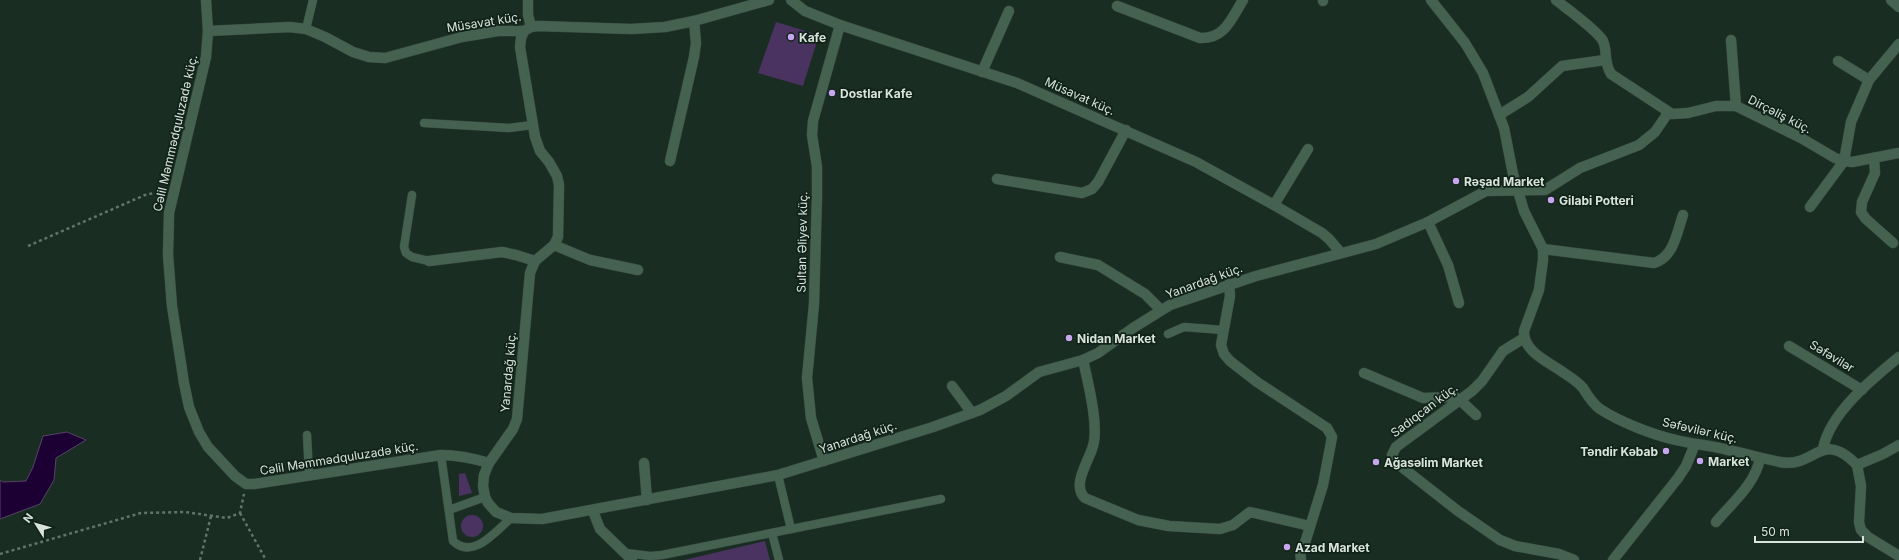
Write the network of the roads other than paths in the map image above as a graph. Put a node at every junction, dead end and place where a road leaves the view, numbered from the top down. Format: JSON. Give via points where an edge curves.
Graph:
{"nodes":[{"id":1,"x":206,"y":0,"type":"edge"},
{"id":2,"x":313,"y":0,"type":"edge"},
{"id":3,"x":528,"y":0,"type":"edge"},
{"id":4,"x":769,"y":0,"type":"edge"},
{"id":5,"x":791,"y":0,"type":"edge"},
{"id":6,"x":1243,"y":0,"type":"edge"},
{"id":7,"x":1431,"y":0,"type":"edge"},
{"id":8,"x":1556,"y":0,"type":"edge"},
{"id":9,"x":1891,"y":0,"type":"edge"},
{"id":10,"x":1116,"y":6,"type":"dead end"},
{"id":11,"x":1899,"y":7,"type":"edge"},
{"id":12,"x":1009,"y":11,"type":"dead end"},
{"id":13,"x":694,"y":21,"type":"junction"},
{"id":14,"x":840,"y":25,"type":"junction"},
{"id":15,"x":306,"y":29,"type":"junction"},
{"id":16,"x":527,"y":29,"type":"junction"},
{"id":17,"x":208,"y":31,"type":"junction"},
{"id":18,"x":1731,"y":40,"type":"dead end"},
{"id":19,"x":1899,"y":44,"type":"edge"},
{"id":20,"x":1605,"y":60,"type":"junction"},
{"id":21,"x":1838,"y":61,"type":"dead end"},
{"id":22,"x":982,"y":72,"type":"junction"},
{"id":23,"x":1868,"y":80,"type":"junction"},
{"id":24,"x":1736,"y":106,"type":"junction"},
{"id":25,"x":1668,"y":112,"type":"junction"},
{"id":26,"x":1500,"y":115,"type":"junction"},
{"id":27,"x":424,"y":124,"type":"dead end"},
{"id":28,"x":532,"y":125,"type":"junction"},
{"id":29,"x":1126,"y":130,"type":"junction"},
{"id":30,"x":1308,"y":149,"type":"dead end"},
{"id":31,"x":1899,"y":153,"type":"edge"},
{"id":32,"x":1874,"y":158,"type":"junction"},
{"id":33,"x":670,"y":161,"type":"dead end"},
{"id":34,"x":1844,"y":161,"type":"junction"},
{"id":35,"x":997,"y":180,"type":"dead end"},
{"id":36,"x":1518,"y":192,"type":"junction"},
{"id":37,"x":412,"y":195,"type":"dead end"},
{"id":38,"x":1274,"y":205,"type":"junction"},
{"id":39,"x":1810,"y":207,"type":"dead end"},
{"id":40,"x":1683,"y":215,"type":"dead end"},
{"id":41,"x":1428,"y":222,"type":"junction"},
{"id":42,"x":1893,"y":243,"type":"dead end"},
{"id":43,"x":554,"y":245,"type":"junction"},
{"id":44,"x":1543,"y":249,"type":"junction"},
{"id":45,"x":1341,"y":253,"type":"junction"},
{"id":46,"x":1060,"y":257,"type":"dead end"},
{"id":47,"x":429,"y":261,"type":"joint"},
{"id":48,"x":535,"y":261,"type":"junction"},
{"id":49,"x":638,"y":270,"type":"dead end"},
{"id":50,"x":1229,"y":284,"type":"junction"},
{"id":51,"x":1459,"y":303,"type":"dead end"},
{"id":52,"x":1161,"y":310,"type":"junction"},
{"id":53,"x":1223,"y":330,"type":"junction"},
{"id":54,"x":1168,"y":334,"type":"dead end"},
{"id":55,"x":1524,"y":338,"type":"junction"},
{"id":56,"x":1789,"y":346,"type":"dead end"},
{"id":57,"x":1899,"y":357,"type":"edge"},
{"id":58,"x":1083,"y":360,"type":"junction"},
{"id":59,"x":1364,"y":373,"type":"dead end"},
{"id":60,"x":952,"y":386,"type":"dead end"},
{"id":61,"x":1862,"y":390,"type":"junction"},
{"id":62,"x":1460,"y":400,"type":"junction"},
{"id":63,"x":972,"y":413,"type":"junction"},
{"id":64,"x":1476,"y":415,"type":"dead end"},
{"id":65,"x":307,"y":435,"type":"dead end"},
{"id":66,"x":1695,"y":444,"type":"junction"},
{"id":67,"x":1899,"y":445,"type":"edge"},
{"id":68,"x":1823,"y":449,"type":"junction"},
{"id":69,"x":441,"y":455,"type":"junction"},
{"id":70,"x":1760,"y":458,"type":"junction"},
{"id":71,"x":824,"y":461,"type":"junction"},
{"id":72,"x":489,"y":463,"type":"junction"},
{"id":73,"x":644,"y":463,"type":"dead end"},
{"id":74,"x":1857,"y":465,"type":"junction"},
{"id":75,"x":309,"y":474,"type":"junction"},
{"id":76,"x":778,"y":475,"type":"junction"},
{"id":77,"x":484,"y":497,"type":"junction"},
{"id":78,"x":940,"y":499,"type":"dead end"},
{"id":79,"x":647,"y":500,"type":"junction"},
{"id":80,"x":449,"y":510,"type":"junction"},
{"id":81,"x":593,"y":511,"type":"junction"},
{"id":82,"x":511,"y":518,"type":"junction"},
{"id":83,"x":1716,"y":522,"type":"dead end"},
{"id":84,"x":1310,"y":526,"type":"junction"},
{"id":85,"x":791,"y":530,"type":"junction"},
{"id":86,"x":772,"y":533,"type":"junction"},
{"id":87,"x":629,"y":557,"type":"edge"},
{"id":88,"x":1899,"y":559,"type":"edge"},
{"id":89,"x":779,"y":560,"type":"edge"},
{"id":90,"x":1301,"y":560,"type":"edge"},
{"id":91,"x":1574,"y":560,"type":"edge"},
{"id":92,"x":1613,"y":560,"type":"edge"}],
"edges":[{"from":1,"to":17,"type":"street","name":"Cəlil Məmmədquluzadə küç."},
{"from":2,"to":15,"type":"lane"},
{"from":3,"to":16,"type":"street"},
{"from":4,"to":13,"type":"street","name":"Müsavat küç."},
{"from":5,"to":14,"type":"street","name":"Müsavat küç.","via":[[805,11]]},
{"from":6,"to":10,"type":"street","via":[[1224,30],[1218,36],[1209,38],[1200,38]]},
{"from":7,"to":26,"type":"street","via":[[1474,57]]},
{"from":8,"to":20,"type":"street","via":[[1602,41]]},
{"from":9,"to":11,"type":"street"},
{"from":12,"to":22,"type":"street"},
{"from":13,"to":16,"type":"street","name":"Müsavat küç.","via":[[645,29],[550,25]]},
{"from":13,"to":33,"type":"street","via":[[694,57]]},
{"from":14,"to":22,"type":"street","name":"Müsavat küç."},
{"from":14,"to":71,"type":"street","name":"Sultan Əliyev küç.","via":[[813,121],[812,135],[817,167],[814,304],[807,378],[811,418]]},
{"from":15,"to":16,"type":"street","name":"Müsavat küç.","via":[[353,52],[384,58],[462,37]]},
{"from":15,"to":17,"type":"street","name":"Müsavat küç.","via":[[290,27]]},
{"from":16,"to":28,"type":"street","via":[[521,38],[520,47]]},
{"from":17,"to":75,"type":"street","name":"Cəlil Məmmədquluzadə küç.","via":[[206,57],[169,213],[168,256],[175,328],[189,407],[208,447],[246,484],[268,483]]},
{"from":18,"to":24,"type":"street"},
{"from":19,"to":23,"type":"street"},
{"from":20,"to":25,"type":"street","via":[[1611,74]]},
{"from":20,"to":26,"type":"street","via":[[1562,66],[1528,97]]},
{"from":21,"to":23,"type":"street"},
{"from":22,"to":29,"type":"street","name":"Müsavat küç.","via":[[1043,94]]},
{"from":23,"to":34,"type":"street","via":[[1851,122]]},
{"from":24,"to":25,"type":"street","name":"Dirçəliş küç.","via":[[1716,106],[1677,115]]},
{"from":24,"to":34,"type":"street","name":"Dirçəliş küç."},
{"from":25,"to":36,"type":"street","name":"Yanardağ küç.","via":[[1655,132],[1639,145],[1580,168],[1545,190]]},
{"from":26,"to":36,"type":"street"},
{"from":27,"to":28,"type":"lane","via":[[509,128]]},
{"from":28,"to":43,"type":"street","via":[[537,143],[557,176],[559,185],[559,230]]},
{"from":29,"to":35,"type":"street","via":[[1098,182],[1092,189],[1082,193]]},
{"from":29,"to":38,"type":"street","name":"Müsavat küç.","via":[[1196,162]]},
{"from":30,"to":38,"type":"street"},
{"from":31,"to":32,"type":"street","name":"Dirçəliş küç."},
{"from":32,"to":34,"type":"street","name":"Dirçəliş küç."},
{"from":32,"to":42,"type":"street","via":[[1875,173],[1862,202],[1861,212]]},
{"from":34,"to":39,"type":"street"},
{"from":36,"to":41,"type":"street","name":"Yanardağ küç.","via":[[1486,191]]},
{"from":36,"to":44,"type":"street","via":[[1528,221]]},
{"from":37,"to":47,"type":"lane","via":[[404,247],[406,253],[412,257]]},
{"from":38,"to":45,"type":"street","name":"Müsavat küç.","via":[[1329,238]]},
{"from":40,"to":44,"type":"street","via":[[1669,254],[1662,261],[1654,263]]},
{"from":41,"to":45,"type":"street","name":"Yanardağ küç.","via":[[1376,244]]},
{"from":41,"to":51,"type":"street","via":[[1448,265]]},
{"from":43,"to":48,"type":"street"},
{"from":43,"to":49,"type":"street","via":[[590,260]]},
{"from":44,"to":55,"type":"street","via":[[1539,290],[1525,325]]},
{"from":45,"to":50,"type":"street","name":"Yanardağ küç."},
{"from":46,"to":52,"type":"street","via":[[1098,265],[1145,294]]},
{"from":47,"to":48,"type":"street","via":[[502,252]]},
{"from":48,"to":72,"type":"street","name":"Yanardağ küç.","via":[[528,284],[517,420],[514,429]]},
{"from":50,"to":52,"type":"street","name":"Yanardağ küç."},
{"from":50,"to":53,"type":"street","via":[[1230,296]]},
{"from":52,"to":58,"type":"street","name":"Yanardağ küç.","via":[[1098,353]]},
{"from":53,"to":54,"type":"lane","via":[[1184,327]]},
{"from":53,"to":84,"type":"street","via":[[1221,345],[1230,361],[1327,428],[1332,436],[1324,485]]},
{"from":55,"to":62,"type":"street","name":"Sadıqcan küç.","via":[[1503,352],[1482,381]]},
{"from":55,"to":66,"type":"street","name":"Səfəvilər küç.","via":[[1530,349],[1574,380],[1601,410],[1663,436]]},
{"from":56,"to":61,"type":"street","name":"Səfəvilər"},
{"from":57,"to":61,"type":"street"},
{"from":58,"to":63,"type":"street","name":"Yanardağ küç.","via":[[1039,372],[992,404]]},
{"from":58,"to":84,"type":"street","via":[[1095,436],[1079,483],[1079,490],[1085,498],[1138,520],[1163,526],[1220,529],[1233,525],[1250,512]]},
{"from":59,"to":62,"type":"street","via":[[1423,398],[1454,397]]},
{"from":60,"to":63,"type":"street"},
{"from":61,"to":68,"type":"street","via":[[1828,432]]},
{"from":62,"to":64,"type":"street"},
{"from":62,"to":91,"type":"street","name":"Sadıqcan küç.","via":[[1396,446],[1392,455],[1394,459],[1458,511],[1500,540]]},
{"from":63,"to":71,"type":"street","name":"Yanardağ küç."},
{"from":65,"to":75,"type":"lane"},
{"from":66,"to":70,"type":"street","name":"Səfəvilər küç."},
{"from":66,"to":92,"type":"street","via":[[1678,478]]},
{"from":67,"to":74,"type":"street"},
{"from":68,"to":70,"type":"street","name":"Səfəvilər küç.","via":[[1794,463]]},
{"from":68,"to":74,"type":"street","via":[[1836,451]]},
{"from":69,"to":72,"type":"street","name":"Cəlil Məmmədquluzadə küç.","via":[[458,455]]},
{"from":69,"to":75,"type":"street","name":"Cəlil Məmmədquluzadə küç."},
{"from":69,"to":80,"type":"lane"},
{"from":70,"to":83,"type":"street","via":[[1758,469],[1752,479]]},
{"from":71,"to":76,"type":"street","name":"Yanardağ küç."},
{"from":72,"to":77,"type":"street","name":"Yanardağ küç.","via":[[483,480]]},
{"from":73,"to":79,"type":"street"},
{"from":74,"to":88,"type":"street","via":[[1861,486],[1861,530]]},
{"from":76,"to":79,"type":"street","name":"Yanardağ küç."},
{"from":76,"to":85,"type":"lane"},
{"from":77,"to":80,"type":"lane"},
{"from":77,"to":82,"type":"street","name":"Yanardağ küç.","via":[[496,512]]},
{"from":78,"to":85,"type":"lane"},
{"from":79,"to":81,"type":"street","name":"Yanardağ küç."},
{"from":80,"to":82,"type":"lane","via":[[453,540],[459,546],[469,548],[487,539]]},
{"from":81,"to":82,"type":"street","name":"Yanardağ küç.","via":[[542,519]]},
{"from":81,"to":87,"type":"street","via":[[600,529]]},
{"from":84,"to":90,"type":"street","via":[[1300,551]]},
{"from":85,"to":86,"type":"lane"},
{"from":86,"to":87,"type":"lane","via":[[662,555]]},
{"from":86,"to":89,"type":"lane"}]}
